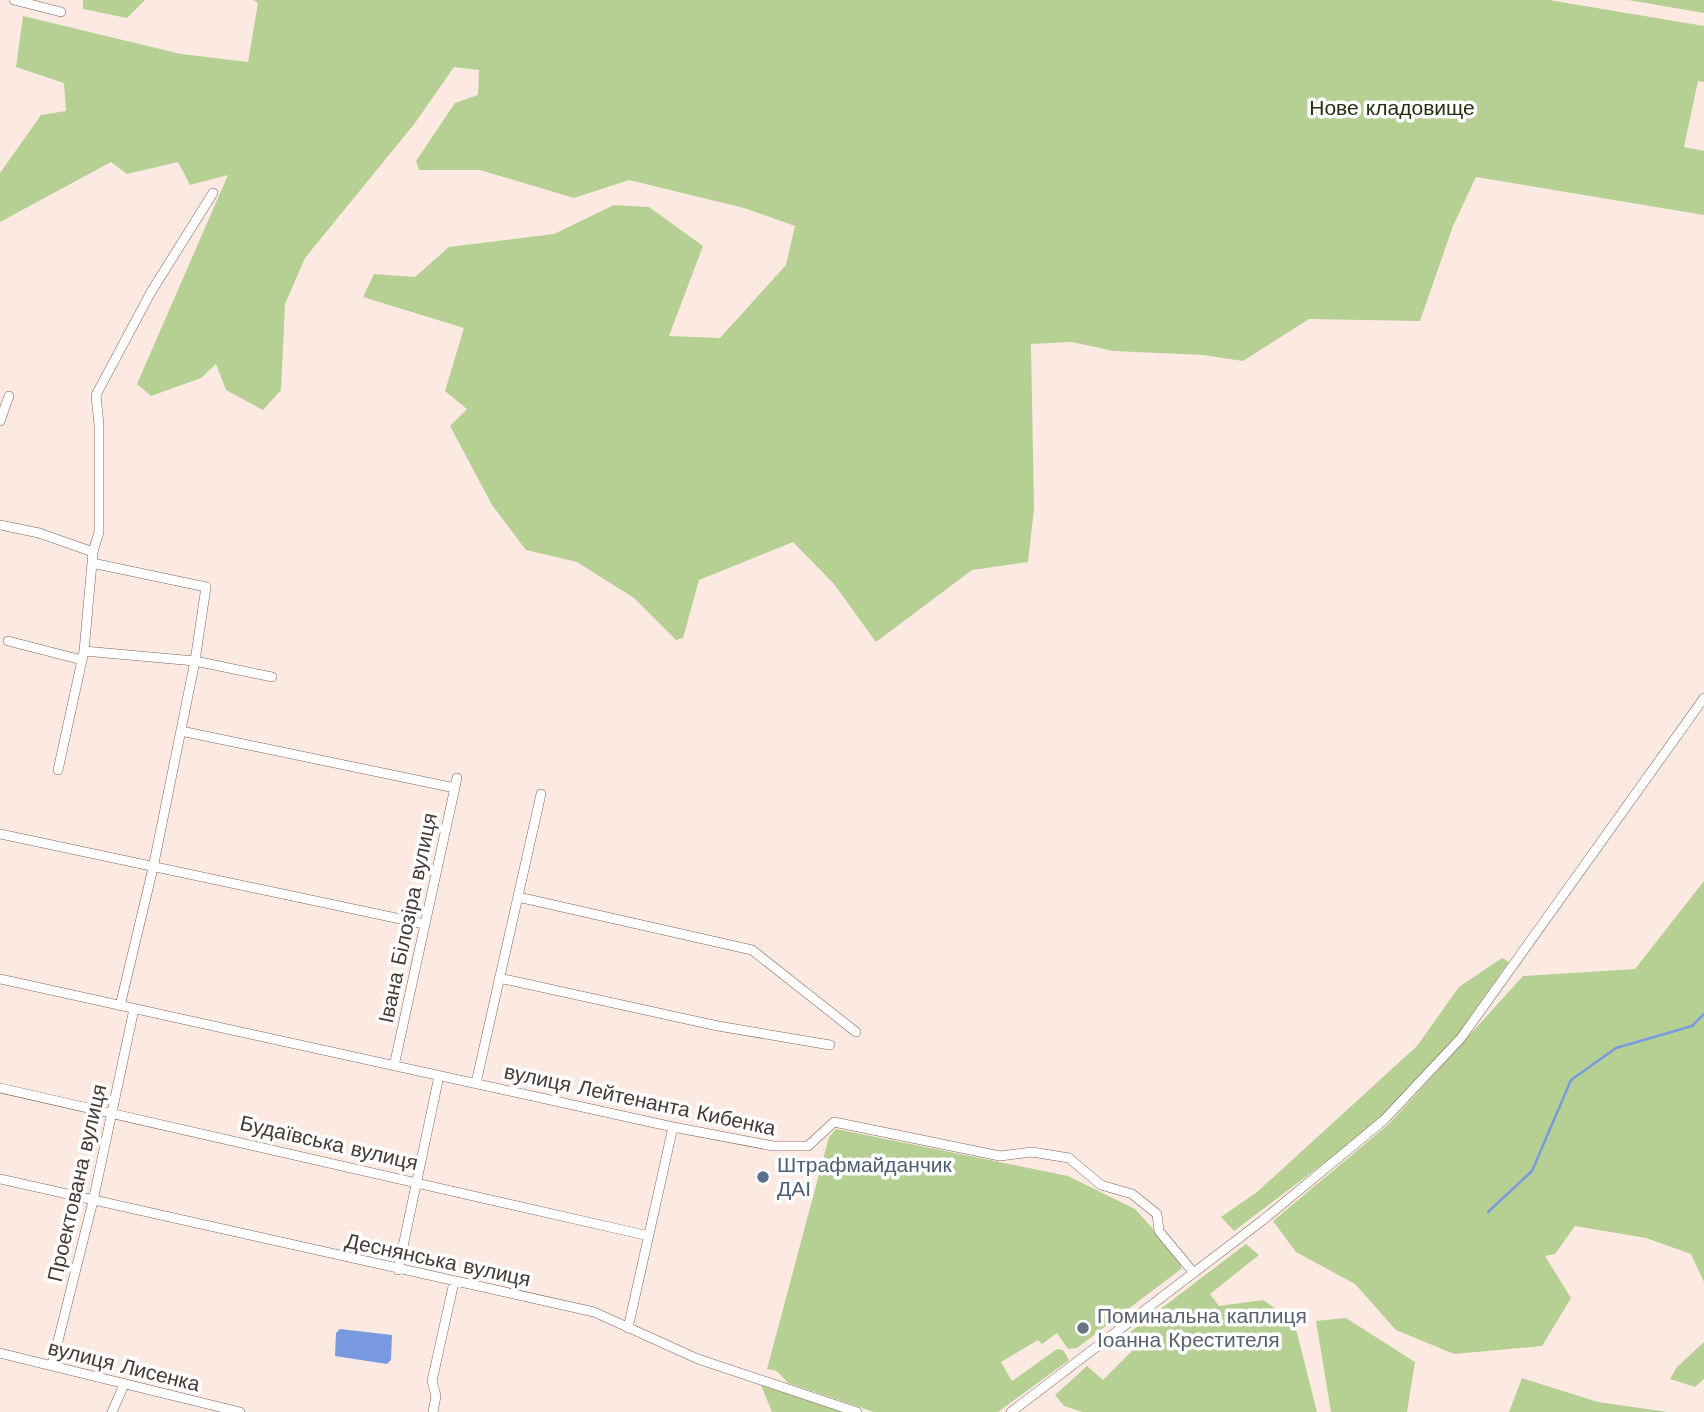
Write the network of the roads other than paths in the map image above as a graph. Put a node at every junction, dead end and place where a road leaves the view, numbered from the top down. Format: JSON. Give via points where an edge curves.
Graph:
{"nodes":[{"id":1,"x":14,"y":0,"type":"edge"},
{"id":2,"x":61,"y":12,"type":"dead end"},
{"id":3,"x":213,"y":193,"type":"dead end"},
{"id":4,"x":9,"y":396,"type":"dead end"},
{"id":5,"x":0,"y":421,"type":"edge"},
{"id":6,"x":0,"y":525,"type":"edge"},
{"id":7,"x":93,"y":552,"type":"junction"},
{"id":8,"x":92,"y":563,"type":"junction"},
{"id":9,"x":8,"y":641,"type":"dead end"},
{"id":10,"x":83,"y":655,"type":"junction"},
{"id":11,"x":195,"y":661,"type":"junction"},
{"id":12,"x":272,"y":677,"type":"dead end"},
{"id":13,"x":1704,"y":698,"type":"edge"},
{"id":14,"x":181,"y":731,"type":"junction"},
{"id":15,"x":58,"y":770,"type":"dead end"},
{"id":16,"x":457,"y":778,"type":"dead end"},
{"id":17,"x":455,"y":788,"type":"junction"},
{"id":18,"x":541,"y":794,"type":"dead end"},
{"id":19,"x":0,"y":834,"type":"edge"},
{"id":20,"x":153,"y":868,"type":"junction"},
{"id":21,"x":517,"y":897,"type":"junction"},
{"id":22,"x":424,"y":924,"type":"junction"},
{"id":23,"x":499,"y":978,"type":"junction"},
{"id":24,"x":0,"y":979,"type":"edge"},
{"id":25,"x":120,"y":1006,"type":"junction"},
{"id":26,"x":134,"y":1009,"type":"junction"},
{"id":27,"x":856,"y":1032,"type":"dead end"},
{"id":28,"x":830,"y":1045,"type":"dead end"},
{"id":29,"x":394,"y":1066,"type":"junction"},
{"id":30,"x":439,"y":1076,"type":"junction"},
{"id":31,"x":476,"y":1083,"type":"junction"},
{"id":32,"x":0,"y":1088,"type":"edge"},
{"id":33,"x":113,"y":1112,"type":"junction"},
{"id":34,"x":673,"y":1127,"type":"junction"},
{"id":35,"x":0,"y":1179,"type":"edge"},
{"id":36,"x":417,"y":1181,"type":"junction"},
{"id":37,"x":93,"y":1201,"type":"junction"},
{"id":38,"x":649,"y":1236,"type":"junction"},
{"id":39,"x":398,"y":1270,"type":"junction"},
{"id":40,"x":1193,"y":1272,"type":"junction"},
{"id":41,"x":454,"y":1282,"type":"junction"},
{"id":42,"x":628,"y":1328,"type":"junction"},
{"id":43,"x":0,"y":1353,"type":"edge"},
{"id":44,"x":52,"y":1365,"type":"junction"},
{"id":45,"x":124,"y":1385,"type":"junction"},
{"id":46,"x":112,"y":1412,"type":"edge"},
{"id":47,"x":240,"y":1412,"type":"edge"},
{"id":48,"x":433,"y":1412,"type":"edge"},
{"id":49,"x":857,"y":1412,"type":"edge"},
{"id":50,"x":1011,"y":1412,"type":"edge"}],
"edges":[{"from":1,"to":2,"type":"street"},
{"from":3,"to":7,"type":"street","via":[[151,292],[96,395],[99,532]]},
{"from":4,"to":5,"type":"street"},
{"from":6,"to":7,"type":"street"},
{"from":7,"to":8,"type":"street"},
{"from":8,"to":10,"type":"street"},
{"from":8,"to":11,"type":"street","via":[[206,587]]},
{"from":9,"to":10,"type":"street"},
{"from":10,"to":11,"type":"street"},
{"from":10,"to":15,"type":"street"},
{"from":11,"to":12,"type":"street"},
{"from":11,"to":14,"type":"street"},
{"from":13,"to":40,"type":"street","via":[[1461,1038],[1384,1120]]},
{"from":14,"to":17,"type":"street"},
{"from":14,"to":20,"type":"street"},
{"from":16,"to":17,"type":"street","name":"Івана Білозіра вулиця"},
{"from":17,"to":22,"type":"street","name":"Івана Білозіра вулиця"},
{"from":18,"to":21,"type":"street"},
{"from":19,"to":20,"type":"street"},
{"from":20,"to":22,"type":"street"},
{"from":20,"to":25,"type":"street"},
{"from":21,"to":23,"type":"street"},
{"from":21,"to":27,"type":"street","via":[[752,950]]},
{"from":22,"to":29,"type":"street","name":"Івана Білозіра вулиця"},
{"from":23,"to":28,"type":"street","via":[[718,1026]]},
{"from":23,"to":31,"type":"street"},
{"from":24,"to":25,"type":"street"},
{"from":25,"to":26,"type":"street"},
{"from":26,"to":29,"type":"street"},
{"from":26,"to":33,"type":"street","name":"Проектована вулиця"},
{"from":29,"to":30,"type":"street"},
{"from":30,"to":31,"type":"street","name":"вулиця Лейтенанта Кибенка"},
{"from":30,"to":36,"type":"street"},
{"from":31,"to":34,"type":"street","name":"вулиця Лейтенанта Кибенка"},
{"from":32,"to":33,"type":"street","name":"Будаївська вулиця"},
{"from":33,"to":36,"type":"street","name":"Будаївська вулиця"},
{"from":33,"to":37,"type":"street","name":"Проектована вулиця"},
{"from":34,"to":38,"type":"street"},
{"from":34,"to":40,"type":"street","name":"вулиця Лейтенанта Кибенка","via":[[794,1148],[808,1146],[834,1122],[1000,1156],[1032,1152],[1069,1158],[1101,1185],[1132,1194],[1157,1214],[1159,1231]]},
{"from":35,"to":37,"type":"street","name":"Деснянська вулиця"},
{"from":36,"to":38,"type":"street","name":"Будаївська вулиця"},
{"from":36,"to":39,"type":"street"},
{"from":37,"to":39,"type":"street","name":"Деснянська вулиця"},
{"from":37,"to":44,"type":"street","name":"Проектована вулиця"},
{"from":38,"to":42,"type":"street"},
{"from":39,"to":41,"type":"street","name":"Деснянська вулиця"},
{"from":40,"to":50,"type":"street"},
{"from":41,"to":42,"type":"street","name":"Деснянська вулиця","via":[[594,1312]]},
{"from":41,"to":48,"type":"street","via":[[432,1381],[436,1396]]},
{"from":42,"to":49,"type":"street","name":"Деснянська вулиця","via":[[698,1359]]},
{"from":43,"to":44,"type":"street","name":"вулиця Лисенка"},
{"from":44,"to":45,"type":"street","name":"вулиця Лисенка"},
{"from":45,"to":46,"type":"street"},
{"from":45,"to":47,"type":"street","name":"вулиця Лисенка"}]}
